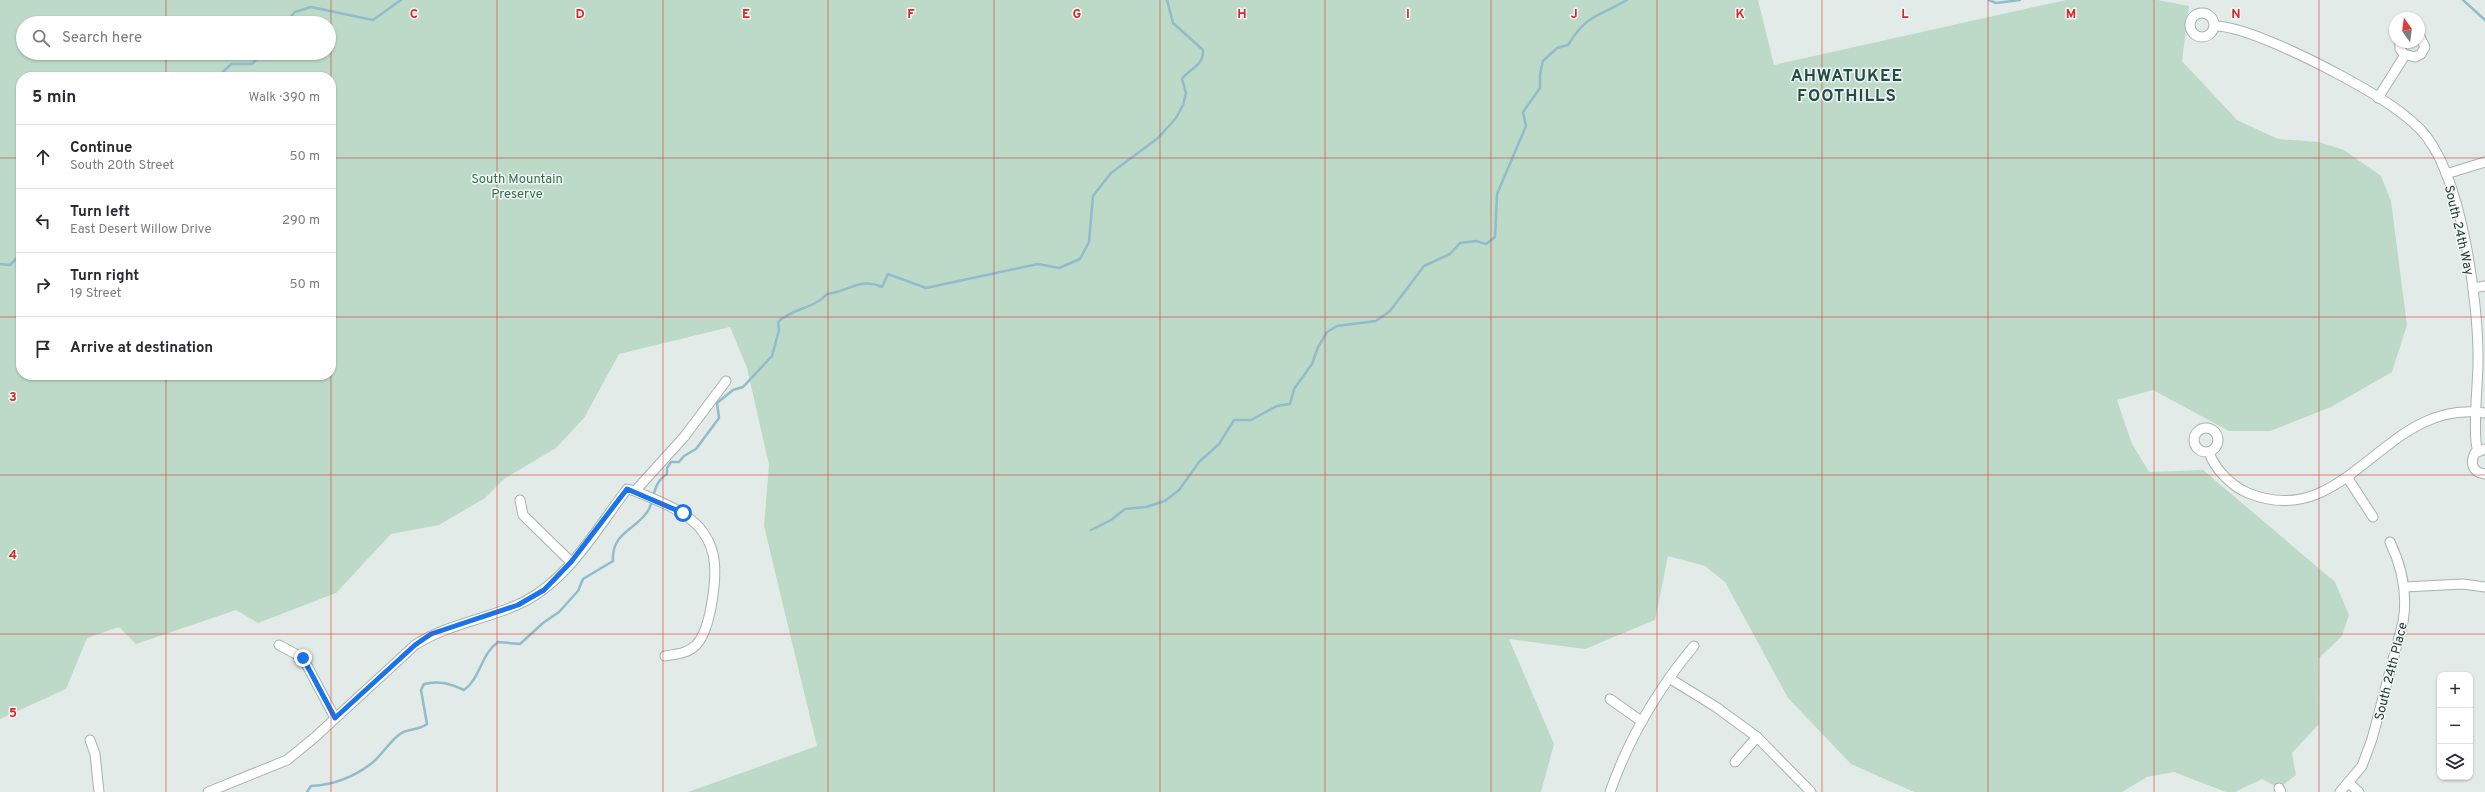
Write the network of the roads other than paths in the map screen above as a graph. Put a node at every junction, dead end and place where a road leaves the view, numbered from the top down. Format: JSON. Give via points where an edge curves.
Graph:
{"nodes":[{"id":1,"x":2215,"y":26,"type":"dead end"},
{"id":2,"x":2400,"y":48,"type":"edge"},
{"id":3,"x":2423,"y":48,"type":"edge"},
{"id":4,"x":2405,"y":55,"type":"junction"},
{"id":5,"x":2378,"y":98,"type":"junction"},
{"id":6,"x":2485,"y":162,"type":"edge"},
{"id":7,"x":2446,"y":174,"type":"junction"},
{"id":8,"x":2485,"y":286,"type":"edge"},
{"id":9,"x":2473,"y":288,"type":"junction"},
{"id":10,"x":726,"y":381,"type":"dead end"},
{"id":11,"x":2481,"y":412,"type":"edge"},
{"id":12,"x":2482,"y":450,"type":"edge"},
{"id":13,"x":2209,"y":452,"type":"dead end"},
{"id":14,"x":2485,"y":474,"type":"edge"},
{"id":15,"x":2347,"y":477,"type":"junction"},
{"id":16,"x":636,"y":491,"type":"junction"},
{"id":17,"x":520,"y":500,"type":"dead end"},
{"id":18,"x":2374,"y":517,"type":"dead end"},
{"id":19,"x":2390,"y":542,"type":"dead end"},
{"id":20,"x":571,"y":562,"type":"junction"},
{"id":21,"x":2404,"y":587,"type":"junction"},
{"id":22,"x":2485,"y":587,"type":"edge"},
{"id":23,"x":279,"y":645,"type":"dead end"},
{"id":24,"x":1694,"y":646,"type":"dead end"},
{"id":25,"x":665,"y":656,"type":"dead end"},
{"id":26,"x":1669,"y":678,"type":"junction"},
{"id":27,"x":1610,"y":699,"type":"dead end"},
{"id":28,"x":335,"y":718,"type":"junction"},
{"id":29,"x":1641,"y":721,"type":"junction"},
{"id":30,"x":1757,"y":737,"type":"junction"},
{"id":31,"x":90,"y":740,"type":"dead end"},
{"id":32,"x":1735,"y":762,"type":"dead end"},
{"id":33,"x":2349,"y":783,"type":"junction"},
{"id":34,"x":99,"y":792,"type":"edge"},
{"id":35,"x":208,"y":792,"type":"edge"},
{"id":36,"x":1610,"y":792,"type":"edge"},
{"id":37,"x":1811,"y":792,"type":"edge"},
{"id":38,"x":2340,"y":792,"type":"edge"},
{"id":39,"x":2359,"y":792,"type":"edge"}],
"edges":[{"from":1,"to":5,"type":"street","name":"South 24th Way","via":[[2238,31],[2305,56]]},
{"from":2,"to":4,"type":"street"},
{"from":3,"to":4,"type":"street","via":[[2415,57]]},
{"from":4,"to":5,"type":"street"},
{"from":5,"to":7,"type":"street","name":"South 24th Way","via":[[2421,130],[2440,159]]},
{"from":6,"to":7,"type":"street"},
{"from":7,"to":9,"type":"street","name":"South 24th Way","via":[[2459,215]]},
{"from":8,"to":9,"type":"street"},
{"from":9,"to":11,"type":"street","name":"South 24th Way"},
{"from":10,"to":16,"type":"street","via":[[684,437]]},
{"from":11,"to":12,"type":"street","name":"South 24th Way","via":[[2476,434]]},
{"from":11,"to":15,"type":"street","via":[[2445,415],[2421,422],[2396,438]]},
{"from":12,"to":14,"type":"street","name":"South 24th Way","via":[[2472,459],[2472,465],[2476,471]]},
{"from":13,"to":15,"type":"street","via":[[2223,475],[2242,490],[2265,500],[2287,502],[2307,499],[2325,492]]},
{"from":15,"to":18,"type":"street"},
{"from":16,"to":20,"type":"street","via":[[627,489]]},
{"from":16,"to":25,"type":"street","via":[[683,513],[699,528],[714,558],[715,574],[706,629],[697,644],[687,652]]},
{"from":17,"to":20,"type":"street","via":[[523,515]]},
{"from":19,"to":21,"type":"street","name":"South 24th Place","via":[[2401,569]]},
{"from":20,"to":28,"type":"street","via":[[544,590],[518,605],[431,634],[415,645]]},
{"from":21,"to":22,"type":"street","via":[[2463,584]]},
{"from":21,"to":33,"type":"street","name":"South 24th Place","via":[[2405,607],[2402,622],[2372,739],[2362,766]]},
{"from":23,"to":28,"type":"street","via":[[303,658]]},
{"from":24,"to":26,"type":"street"},
{"from":26,"to":29,"type":"street"},
{"from":26,"to":30,"type":"street","via":[[1716,706]]},
{"from":27,"to":29,"type":"street"},
{"from":28,"to":35,"type":"street","via":[[287,760]]},
{"from":29,"to":36,"type":"street","via":[[1631,738]]},
{"from":30,"to":32,"type":"street"},
{"from":30,"to":37,"type":"street"},
{"from":31,"to":34,"type":"street","via":[[95,754]]},
{"from":33,"to":38,"type":"street","name":"South 24th Place"},
{"from":33,"to":39,"type":"street"}]}
